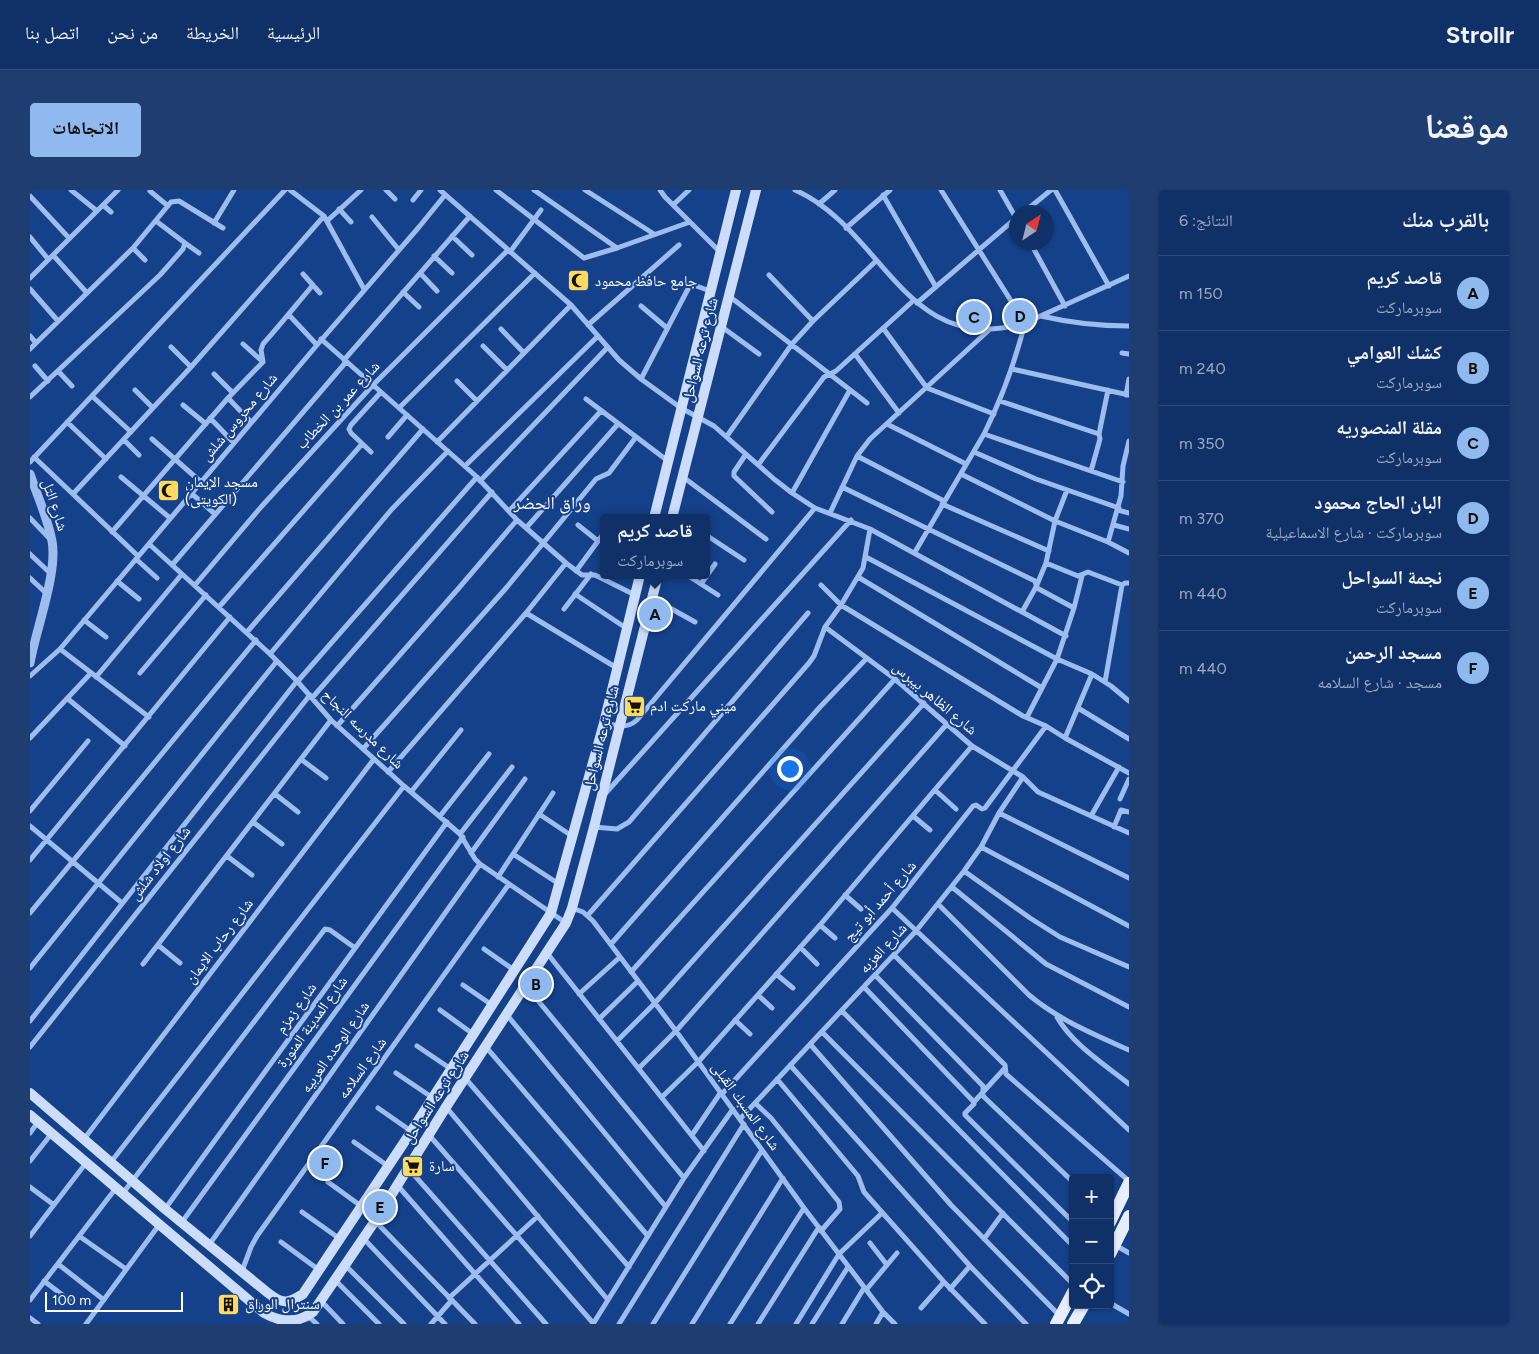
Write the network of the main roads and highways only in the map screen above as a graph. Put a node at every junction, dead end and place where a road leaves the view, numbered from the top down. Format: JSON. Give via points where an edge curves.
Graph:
{"nodes":[{"id":1,"x":736,"y":190,"type":"edge"},
{"id":2,"x":756,"y":190,"type":"edge"},
{"id":3,"x":655,"y":514,"type":"edge"},
{"id":4,"x":676,"y":514,"type":"edge"},
{"id":5,"x":639,"y":579,"type":"edge"},
{"id":6,"x":657,"y":579,"type":"edge"},
{"id":7,"x":458,"y":1058,"type":"junction"},
{"id":8,"x":472,"y":1068,"type":"junction"},
{"id":9,"x":30,"y":1093,"type":"edge"},
{"id":10,"x":30,"y":1114,"type":"edge"},
{"id":11,"x":409,"y":1134,"type":"junction"},
{"id":12,"x":421,"y":1148,"type":"junction"},
{"id":13,"x":1129,"y":1182,"type":"edge"},
{"id":14,"x":1129,"y":1216,"type":"edge"},
{"id":15,"x":1111,"y":1219,"type":"edge"},
{"id":16,"x":1114,"y":1248,"type":"edge"},
{"id":17,"x":1069,"y":1299,"type":"edge"},
{"id":18,"x":1082,"y":1309,"type":"edge"},
{"id":19,"x":303,"y":1319,"type":"edge"},
{"id":20,"x":1058,"y":1320,"type":"edge"},
{"id":21,"x":282,"y":1322,"type":"edge"},
{"id":22,"x":1075,"y":1323,"type":"edge"}],
"edges":[{"from":1,"to":3,"type":"main road","name":"شارع ترعه السواحل"},
{"from":2,"to":4,"type":"main road","name":"شارع ترعه السواحل"},
{"from":5,"to":7,"type":"main road","name":"شارع ترعه السواحل","via":[[604,723],[551,913]]},
{"from":6,"to":8,"type":"main road","name":"شارع ترعه السواحل","via":[[572,908],[547,954]]},
{"from":7,"to":8,"type":"main road"},
{"from":7,"to":11,"type":"main road","name":"شارع ترعه السواحل"},
{"from":8,"to":12,"type":"main road","name":"شارع ترعه السواحل"},
{"from":9,"to":11,"type":"main road","name":"شارع ترعه السواحل","via":[[278,1301],[292,1301],[303,1294]]},
{"from":10,"to":21,"type":"main road","via":[[264,1313]]},
{"from":11,"to":12,"type":"main road"},
{"from":12,"to":19,"type":"main road","name":"شارع ترعه السواحل","via":[[322,1302]]},
{"from":13,"to":15,"type":"main road"},
{"from":14,"to":16,"type":"main road"},
{"from":17,"to":20,"type":"main road"},
{"from":18,"to":22,"type":"main road"},
{"from":19,"to":21,"type":"main road"}]}
